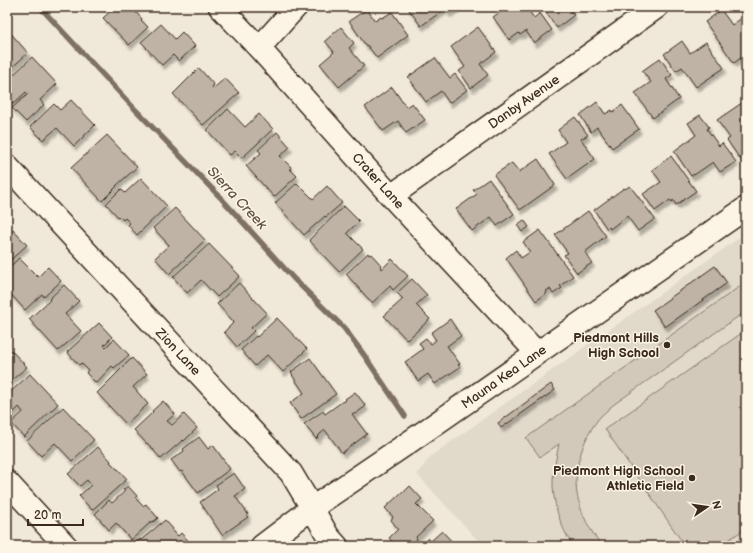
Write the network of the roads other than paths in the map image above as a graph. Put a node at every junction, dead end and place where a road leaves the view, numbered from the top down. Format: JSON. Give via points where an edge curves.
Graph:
{"nodes":[{"id":1,"x":220,"y":7,"type":"edge"},
{"id":2,"x":296,"y":7,"type":"edge"},
{"id":3,"x":657,"y":7,"type":"edge"},
{"id":4,"x":259,"y":48,"type":"junction"},
{"id":5,"x":7,"y":166,"type":"edge"},
{"id":6,"x":391,"y":196,"type":"junction"},
{"id":7,"x":746,"y":208,"type":"edge"},
{"id":8,"x":537,"y":353,"type":"junction"},
{"id":9,"x":7,"y":482,"type":"edge"},
{"id":10,"x":312,"y":508,"type":"junction"},
{"id":11,"x":66,"y":546,"type":"edge"},
{"id":12,"x":262,"y":546,"type":"edge"},
{"id":13,"x":337,"y":546,"type":"edge"}],
"edges":[{"from":1,"to":4,"type":"street","name":"Crater Lane"},
{"from":2,"to":4,"type":"street"},
{"from":3,"to":6,"type":"street","name":"Danby Avenue"},
{"from":4,"to":6,"type":"street","name":"Crater Lane"},
{"from":5,"to":10,"type":"street","name":"Zion Lane","via":[[291,473]]},
{"from":6,"to":8,"type":"street","name":"Crater Lane"},
{"from":7,"to":8,"type":"street","name":"Mauna Kea Lane"},
{"from":8,"to":10,"type":"street","name":"Mauna Kea Lane"},
{"from":9,"to":11,"type":"street"},
{"from":10,"to":12,"type":"street","name":"Mauna Kea Lane"},
{"from":10,"to":13,"type":"street","name":"Zion Lane","via":[[328,536]]}]}
